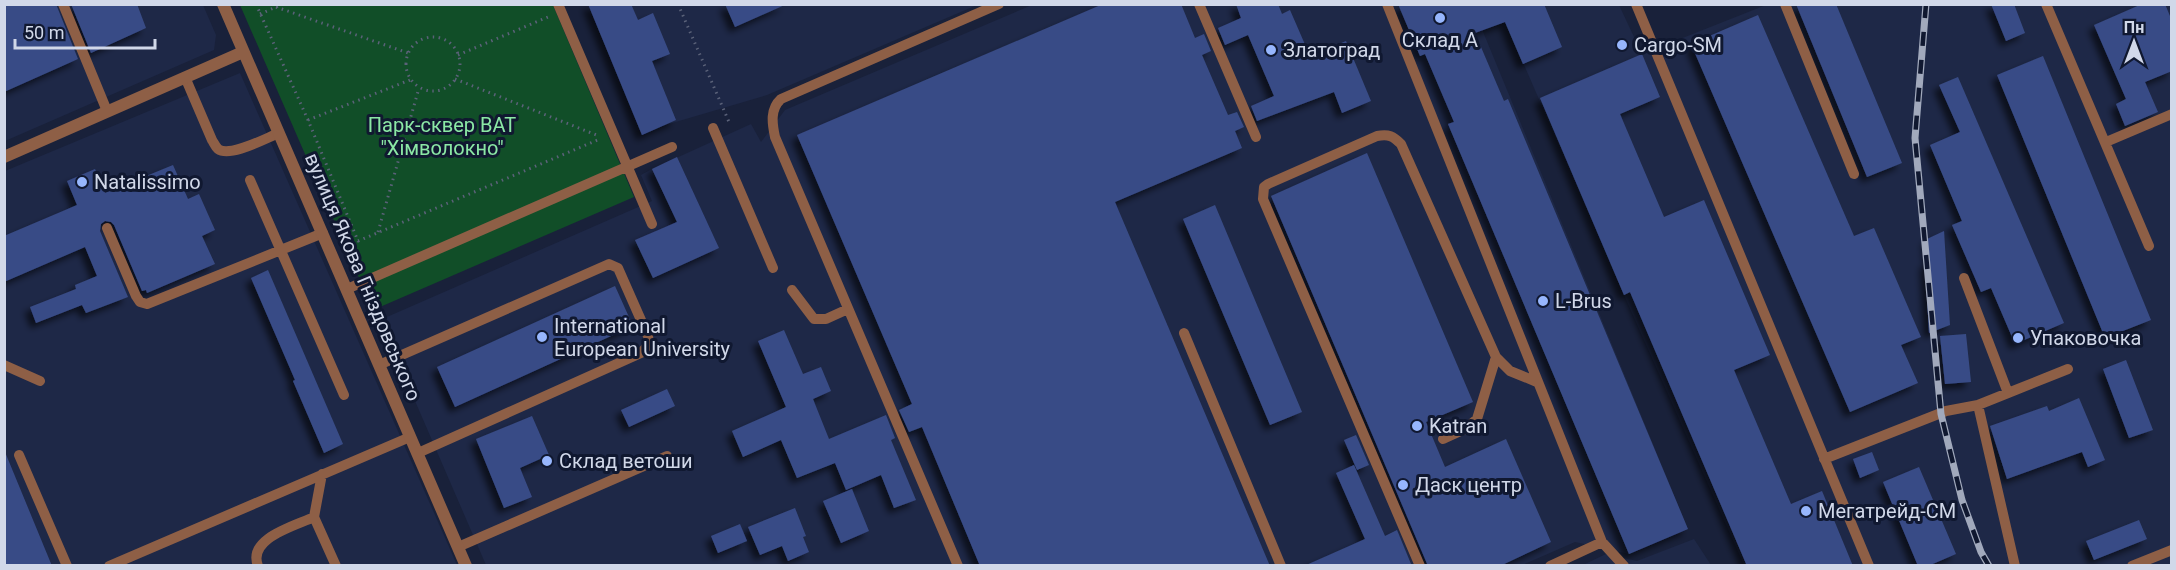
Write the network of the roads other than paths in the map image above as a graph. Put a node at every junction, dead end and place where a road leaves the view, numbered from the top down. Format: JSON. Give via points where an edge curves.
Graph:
{"nodes":[{"id":1,"x":63,"y":4,"type":"edge"},
{"id":2,"x":223,"y":4,"type":"edge"},
{"id":3,"x":558,"y":4,"type":"edge"},
{"id":4,"x":999,"y":4,"type":"edge"},
{"id":5,"x":1199,"y":4,"type":"edge"},
{"id":6,"x":1387,"y":4,"type":"edge"},
{"id":7,"x":1636,"y":4,"type":"edge"},
{"id":8,"x":1785,"y":4,"type":"edge"},
{"id":9,"x":2046,"y":4,"type":"edge"},
{"id":10,"x":243,"y":51,"type":"junction"},
{"id":11,"x":185,"y":77,"type":"junction"},
{"id":12,"x":107,"y":111,"type":"junction"},
{"id":13,"x":2172,"y":114,"type":"edge"},
{"id":14,"x":713,"y":128,"type":"dead end"},
{"id":15,"x":279,"y":133,"type":"junction"},
{"id":16,"x":1256,"y":137,"type":"dead end"},
{"id":17,"x":2106,"y":142,"type":"junction"},
{"id":18,"x":672,"y":147,"type":"dead end"},
{"id":19,"x":4,"y":157,"type":"edge"},
{"id":20,"x":627,"y":166,"type":"junction"},
{"id":21,"x":1854,"y":174,"type":"dead end"},
{"id":22,"x":250,"y":180,"type":"dead end"},
{"id":23,"x":652,"y":224,"type":"dead end"},
{"id":24,"x":107,"y":228,"type":"dead end"},
{"id":25,"x":322,"y":233,"type":"junction"},
{"id":26,"x":2149,"y":246,"type":"dead end"},
{"id":27,"x":281,"y":250,"type":"junction"},
{"id":28,"x":773,"y":268,"type":"dead end"},
{"id":29,"x":1964,"y":278,"type":"dead end"},
{"id":30,"x":346,"y":289,"type":"junction"},
{"id":31,"x":792,"y":290,"type":"dead end"},
{"id":32,"x":848,"y":309,"type":"junction"},
{"id":33,"x":1184,"y":333,"type":"dead end"},
{"id":34,"x":1496,"y":357,"type":"junction"},
{"id":35,"x":4,"y":365,"type":"edge"},
{"id":36,"x":379,"y":365,"type":"junction"},
{"id":37,"x":2068,"y":369,"type":"dead end"},
{"id":38,"x":40,"y":381,"type":"dead end"},
{"id":39,"x":1538,"y":382,"type":"junction"},
{"id":40,"x":2008,"y":393,"type":"junction"},
{"id":41,"x":344,"y":395,"type":"dead end"},
{"id":42,"x":1978,"y":405,"type":"junction"},
{"id":43,"x":410,"y":436,"type":"junction"},
{"id":44,"x":1443,"y":439,"type":"dead end"},
{"id":45,"x":417,"y":453,"type":"junction"},
{"id":46,"x":19,"y":455,"type":"dead end"},
{"id":47,"x":667,"y":456,"type":"dead end"},
{"id":48,"x":1824,"y":459,"type":"junction"},
{"id":49,"x":322,"y":474,"type":"junction"},
{"id":50,"x":314,"y":517,"type":"junction"},
{"id":51,"x":1602,"y":542,"type":"junction"},
{"id":52,"x":458,"y":547,"type":"junction"},
{"id":53,"x":2172,"y":550,"type":"edge"},
{"id":54,"x":67,"y":566,"type":"edge"},
{"id":55,"x":109,"y":566,"type":"edge"},
{"id":56,"x":258,"y":566,"type":"edge"},
{"id":57,"x":336,"y":566,"type":"edge"},
{"id":58,"x":466,"y":566,"type":"edge"},
{"id":59,"x":958,"y":566,"type":"edge"},
{"id":60,"x":1281,"y":566,"type":"edge"},
{"id":61,"x":1419,"y":566,"type":"edge"},
{"id":62,"x":1550,"y":566,"type":"edge"},
{"id":63,"x":1624,"y":566,"type":"edge"},
{"id":64,"x":1869,"y":566,"type":"edge"},
{"id":65,"x":2015,"y":566,"type":"edge"},
{"id":66,"x":2132,"y":566,"type":"edge"}],
"edges":[{"from":1,"to":12,"type":"lane"},
{"from":2,"to":10,"type":"street","name":"вулиця Якова Гніздовського"},
{"from":3,"to":20,"type":"lane"},
{"from":4,"to":32,"type":"lane","via":[[777,102],[772,116],[775,137]]},
{"from":5,"to":16,"type":"lane"},
{"from":6,"to":39,"type":"lane"},
{"from":7,"to":48,"type":"lane"},
{"from":8,"to":21,"type":"lane"},
{"from":9,"to":17,"type":"lane"},
{"from":10,"to":11,"type":"street"},
{"from":10,"to":15,"type":"street","name":"вулиця Якова Гніздовського"},
{"from":11,"to":12,"type":"street"},
{"from":11,"to":15,"type":"lane","via":[[218,149],[237,150]]},
{"from":12,"to":19,"type":"street"},
{"from":13,"to":17,"type":"lane"},
{"from":14,"to":28,"type":"lane"},
{"from":15,"to":25,"type":"street","name":"вулиця Якова Гніздовського"},
{"from":17,"to":26,"type":"lane"},
{"from":18,"to":20,"type":"lane"},
{"from":20,"to":23,"type":"lane"},
{"from":20,"to":30,"type":"lane"},
{"from":22,"to":27,"type":"lane"},
{"from":24,"to":27,"type":"lane","via":[[136,296],[147,304]]},
{"from":25,"to":27,"type":"lane"},
{"from":25,"to":30,"type":"street","name":"вулиця Якова Гніздовського"},
{"from":27,"to":41,"type":"lane"},
{"from":29,"to":40,"type":"lane"},
{"from":30,"to":36,"type":"street","name":"вулиця Якова Гніздовського"},
{"from":31,"to":32,"type":"lane","via":[[814,319],[826,319]]},
{"from":32,"to":59,"type":"lane"},
{"from":33,"to":60,"type":"lane"},
{"from":34,"to":39,"type":"lane","via":[[1509,371]]},
{"from":34,"to":44,"type":"lane","via":[[1477,419]]},
{"from":34,"to":61,"type":"lane","via":[[1401,144],[1393,136],[1377,136],[1264,187],[1263,199]]},
{"from":35,"to":38,"type":"lane"},
{"from":36,"to":43,"type":"street","name":"вулиця Якова Гніздовського"},
{"from":36,"to":45,"type":"lane","via":[[609,264],[618,268],[648,336],[649,344],[641,353]]},
{"from":37,"to":40,"type":"lane"},
{"from":39,"to":51,"type":"lane"},
{"from":40,"to":42,"type":"lane"},
{"from":42,"to":48,"type":"lane","via":[[1947,411]]},
{"from":42,"to":65,"type":"lane"},
{"from":43,"to":45,"type":"street","name":"вулиця Якова Гніздовського"},
{"from":43,"to":49,"type":"lane"},
{"from":45,"to":52,"type":"street","name":"вулиця Якова Гніздовського"},
{"from":46,"to":54,"type":"lane"},
{"from":47,"to":52,"type":"lane"},
{"from":48,"to":64,"type":"lane"},
{"from":49,"to":50,"type":"lane"},
{"from":49,"to":55,"type":"lane"},
{"from":50,"to":56,"type":"lane","via":[[264,540],[255,554]]},
{"from":50,"to":57,"type":"lane"},
{"from":51,"to":62,"type":"lane"},
{"from":51,"to":63,"type":"lane"},
{"from":52,"to":58,"type":"street","name":"вулиця Якова Гніздовського"},
{"from":53,"to":66,"type":"lane"}]}
